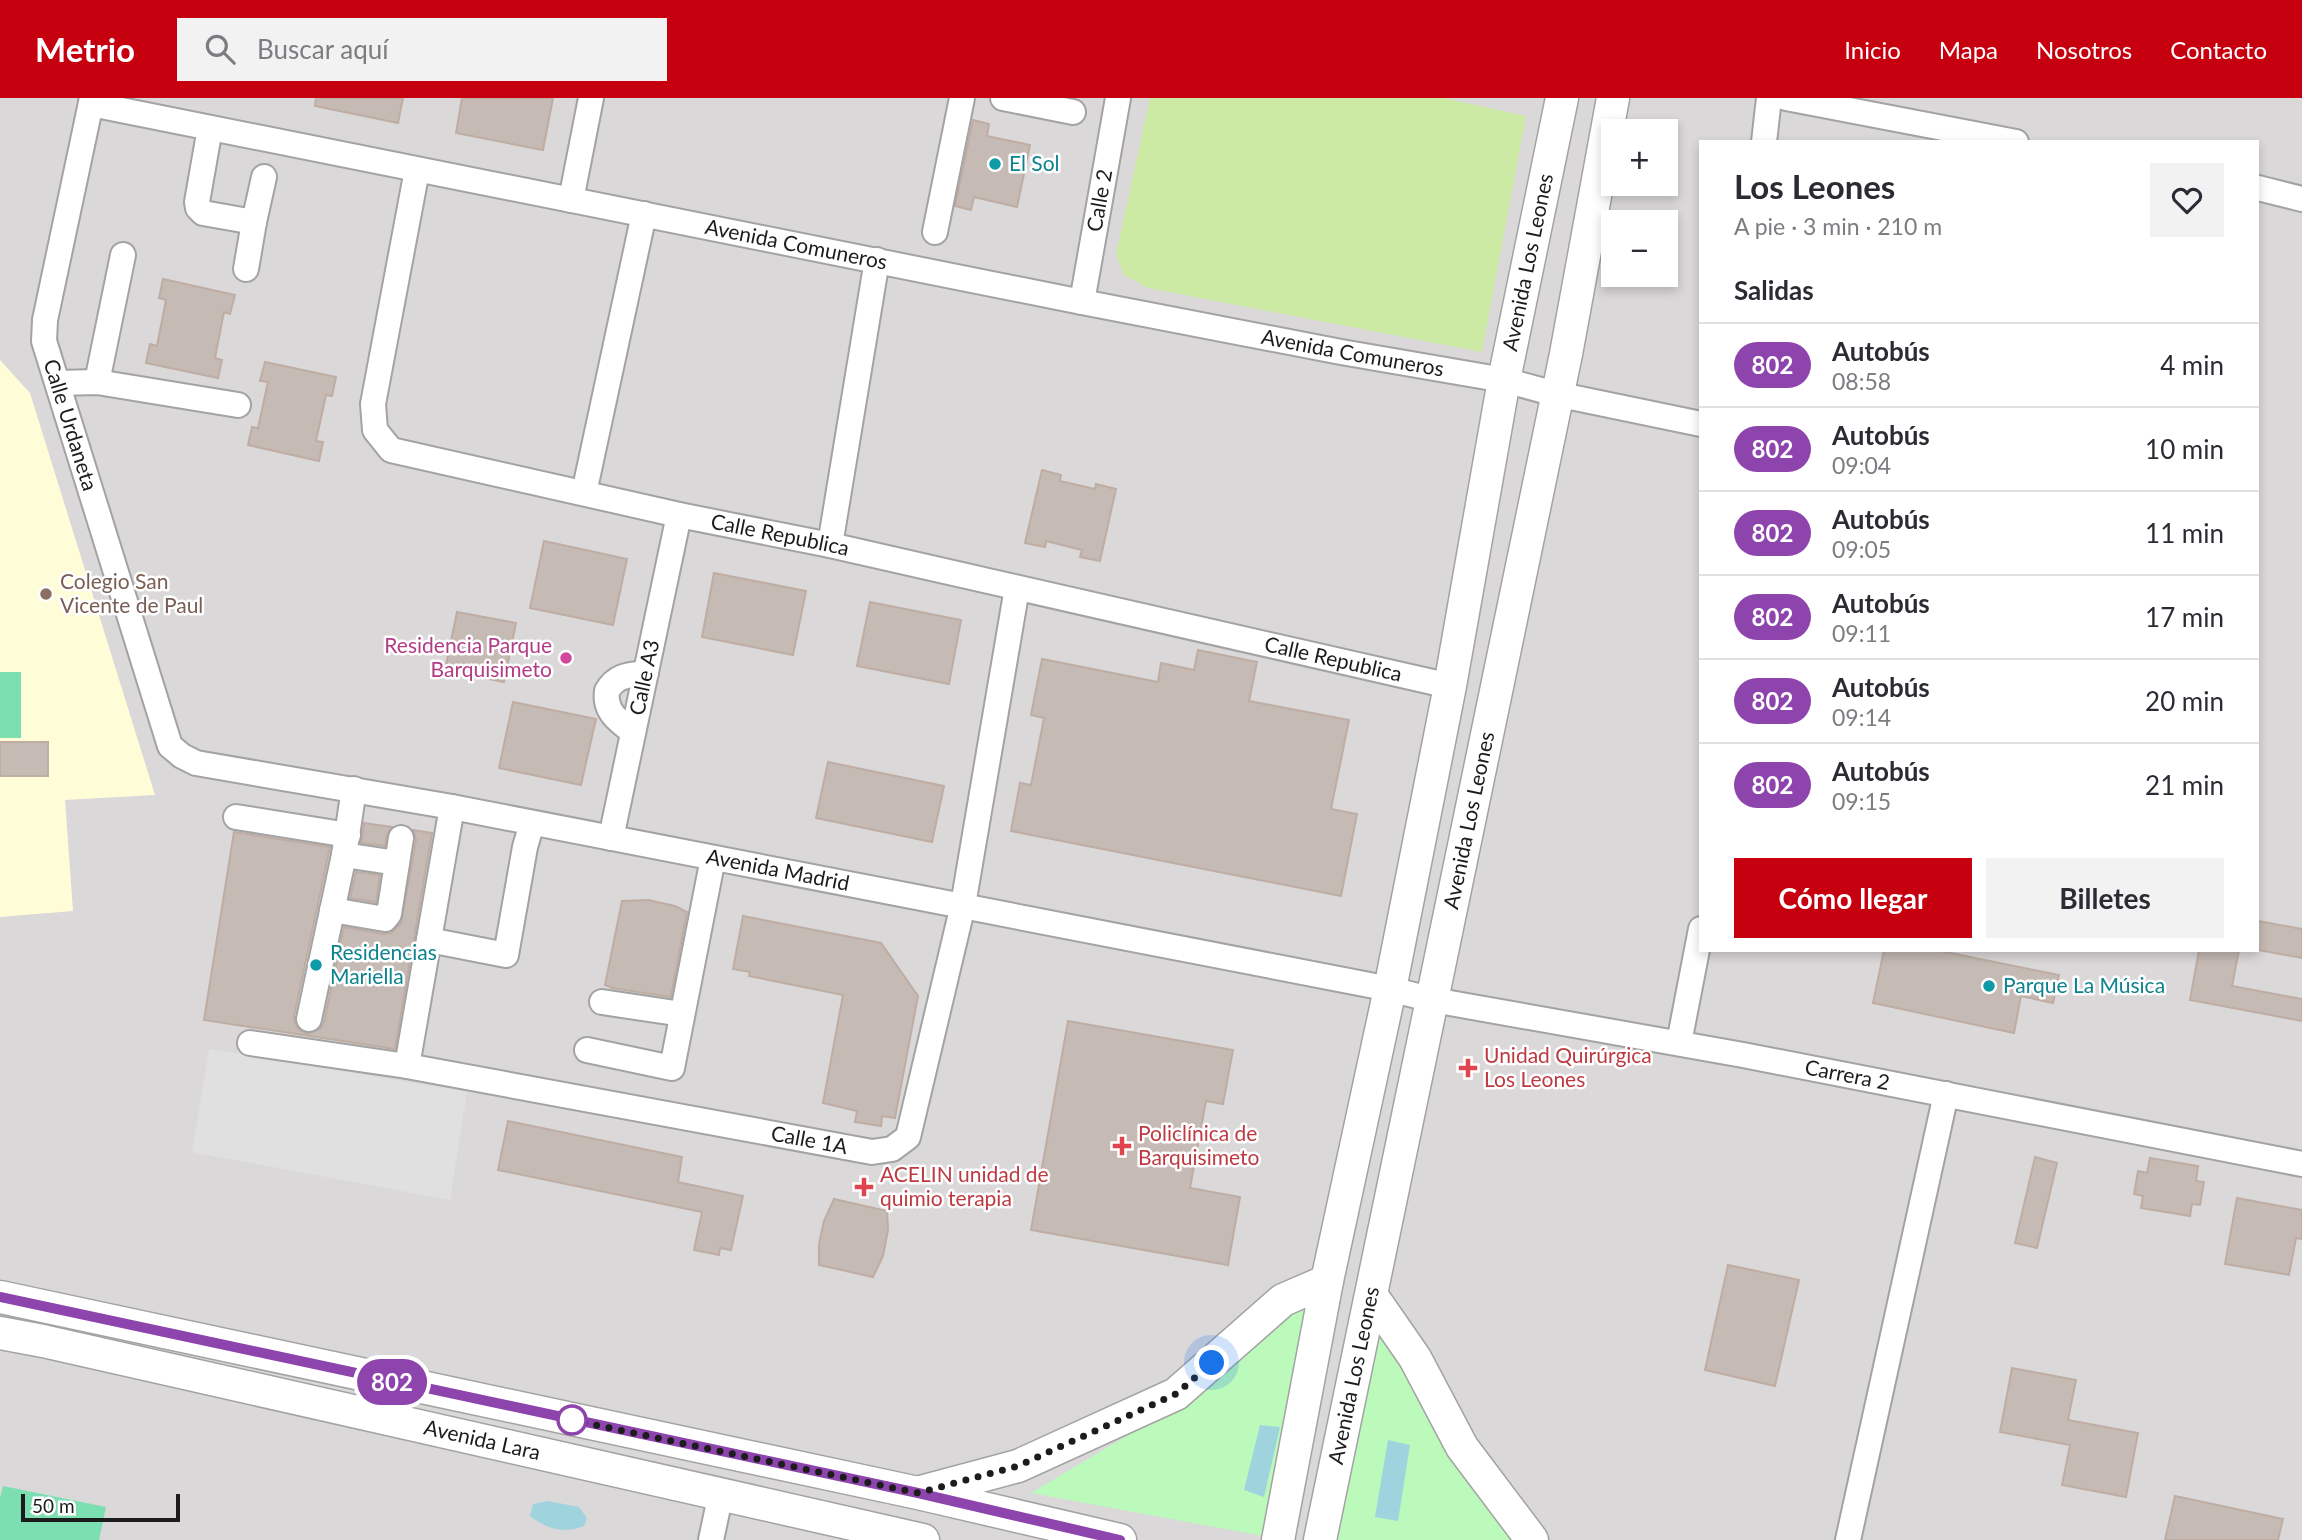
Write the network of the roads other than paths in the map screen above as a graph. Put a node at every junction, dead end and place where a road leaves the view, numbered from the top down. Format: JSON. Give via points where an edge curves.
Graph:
{"nodes":[{"id":1,"x":591,"y":98,"type":"edge"},
{"id":2,"x":962,"y":98,"type":"edge"},
{"id":3,"x":1003,"y":98,"type":"edge"},
{"id":4,"x":1118,"y":98,"type":"edge"},
{"id":5,"x":1562,"y":98,"type":"edge"},
{"id":6,"x":1613,"y":98,"type":"edge"},
{"id":7,"x":1769,"y":98,"type":"edge"},
{"id":8,"x":1786,"y":98,"type":"edge"},
{"id":9,"x":91,"y":101,"type":"edge"},
{"id":10,"x":1073,"y":113,"type":"dead end"},
{"id":11,"x":210,"y":128,"type":"junction"},
{"id":12,"x":1764,"y":140,"type":"edge"},
{"id":13,"x":2006,"y":140,"type":"edge"},
{"id":14,"x":417,"y":170,"type":"junction"},
{"id":15,"x":264,"y":177,"type":"dead end"},
{"id":16,"x":2259,"y":188,"type":"edge"},
{"id":17,"x":2302,"y":199,"type":"edge"},
{"id":18,"x":570,"y":200,"type":"junction"},
{"id":19,"x":644,"y":214,"type":"junction"},
{"id":20,"x":254,"y":222,"type":"junction"},
{"id":21,"x":935,"y":232,"type":"dead end"},
{"id":22,"x":123,"y":255,"type":"dead end"},
{"id":23,"x":877,"y":260,"type":"junction"},
{"id":24,"x":246,"y":269,"type":"dead end"},
{"id":25,"x":1082,"y":302,"type":"junction"},
{"id":26,"x":1504,"y":380,"type":"junction"},
{"id":27,"x":97,"y":382,"type":"junction"},
{"id":28,"x":58,"y":383,"type":"junction"},
{"id":29,"x":1556,"y":394,"type":"junction"},
{"id":30,"x":239,"y":405,"type":"dead end"},
{"id":31,"x":1699,"y":424,"type":"edge"},
{"id":32,"x":584,"y":494,"type":"junction"},
{"id":33,"x":679,"y":515,"type":"junction"},
{"id":34,"x":830,"y":545,"type":"junction"},
{"id":35,"x":1017,"y":588,"type":"junction"},
{"id":36,"x":646,"y":673,"type":"junction"},
{"id":37,"x":1450,"y":686,"type":"junction"},
{"id":38,"x":633,"y":733,"type":"junction"},
{"id":39,"x":170,"y":746,"type":"joint"},
{"id":40,"x":355,"y":789,"type":"junction"},
{"id":41,"x":452,"y":807,"type":"junction"},
{"id":42,"x":236,"y":817,"type":"dead end"},
{"id":43,"x":532,"y":822,"type":"junction"},
{"id":44,"x":401,"y":838,"type":"dead end"},
{"id":45,"x":611,"y":838,"type":"junction"},
{"id":46,"x":346,"y":845,"type":"junction"},
{"id":47,"x":713,"y":858,"type":"junction"},
{"id":48,"x":397,"y":863,"type":"junction"},
{"id":49,"x":963,"y":905,"type":"junction"},
{"id":50,"x":332,"y":910,"type":"junction"},
{"id":51,"x":1699,"y":939,"type":"edge"},
{"id":52,"x":429,"y":940,"type":"junction"},
{"id":53,"x":1390,"y":989,"type":"junction"},
{"id":54,"x":1433,"y":1000,"type":"junction"},
{"id":55,"x":602,"y":1002,"type":"dead end"},
{"id":56,"x":682,"y":1014,"type":"junction"},
{"id":57,"x":309,"y":1019,"type":"dead end"},
{"id":58,"x":250,"y":1043,"type":"dead end"},
{"id":59,"x":1679,"y":1043,"type":"junction"},
{"id":60,"x":587,"y":1050,"type":"dead end"},
{"id":61,"x":407,"y":1066,"type":"junction"},
{"id":62,"x":1946,"y":1094,"type":"junction"},
{"id":63,"x":2302,"y":1164,"type":"edge"},
{"id":64,"x":1327,"y":1281,"type":"junction"},
{"id":65,"x":1372,"y":1296,"type":"junction"},
{"id":66,"x":0,"y":1297,"type":"edge"},
{"id":67,"x":0,"y":1333,"type":"edge"},
{"id":68,"x":721,"y":1493,"type":"junction"},
{"id":69,"x":918,"y":1493,"type":"junction"},
{"id":70,"x":712,"y":1540,"type":"edge"},
{"id":71,"x":923,"y":1540,"type":"edge"},
{"id":72,"x":1120,"y":1540,"type":"edge"},
{"id":73,"x":1278,"y":1540,"type":"edge"},
{"id":74,"x":1320,"y":1540,"type":"edge"},
{"id":75,"x":1532,"y":1540,"type":"edge"},
{"id":76,"x":1848,"y":1540,"type":"edge"}],
"edges":[{"from":1,"to":18,"type":"street"},
{"from":2,"to":21,"type":"street"},
{"from":3,"to":10,"type":"street"},
{"from":4,"to":25,"type":"street","name":"Calle 2"},
{"from":5,"to":26,"type":"street","name":"Avenida Los Leones"},
{"from":6,"to":29,"type":"street","name":"Avenida Los Leones"},
{"from":7,"to":12,"type":"street"},
{"from":8,"to":13,"type":"street"},
{"from":9,"to":11,"type":"street","name":"Avenida Comuneros"},
{"from":9,"to":28,"type":"street","name":"Calle Urdaneta","via":[[43,331]]},
{"from":11,"to":14,"type":"street","name":"Avenida Comuneros"},
{"from":11,"to":20,"type":"street","via":[[198,208],[203,213]]},
{"from":14,"to":18,"type":"street","name":"Avenida Comuneros"},
{"from":14,"to":32,"type":"street","name":"Calle Republica","via":[[373,404],[375,430],[391,450]]},
{"from":15,"to":20,"type":"street"},
{"from":16,"to":17,"type":"street"},
{"from":18,"to":19,"type":"street","name":"Avenida Comuneros"},
{"from":19,"to":23,"type":"street","name":"Avenida Comuneros"},
{"from":19,"to":32,"type":"street"},
{"from":20,"to":24,"type":"street"},
{"from":22,"to":27,"type":"street"},
{"from":23,"to":25,"type":"street","name":"Avenida Comuneros"},
{"from":23,"to":34,"type":"street"},
{"from":25,"to":26,"type":"street","name":"Avenida Comuneros"},
{"from":26,"to":29,"type":"street","name":"Avenida Comuneros"},
{"from":26,"to":37,"type":"street","name":"Avenida Los Leones"},
{"from":27,"to":28,"type":"street"},
{"from":27,"to":30,"type":"street"},
{"from":28,"to":39,"type":"street","name":"Calle Urdaneta"},
{"from":29,"to":31,"type":"street","name":"Avenida Comuneros"},
{"from":29,"to":54,"type":"street","name":"Avenida Los Leones"},
{"from":32,"to":33,"type":"street","name":"Calle Republica"},
{"from":33,"to":34,"type":"street","name":"Calle Republica"},
{"from":33,"to":36,"type":"street","name":"Calle A3"},
{"from":34,"to":35,"type":"street","name":"Calle Republica"},
{"from":35,"to":37,"type":"street","name":"Calle Republica"},
{"from":35,"to":49,"type":"street","name":"Calle 1A"},
{"from":36,"to":38,"type":"street","name":"Calle A3"},
{"from":36,"to":38,"type":"street","via":[[615,680],[607,691],[614,717]]},
{"from":37,"to":53,"type":"street","name":"Avenida Los Leones"},
{"from":38,"to":45,"type":"street","name":"Calle A3"},
{"from":39,"to":40,"type":"street","name":"Avenida Madrid","via":[[197,763]]},
{"from":40,"to":41,"type":"street","name":"Avenida Madrid"},
{"from":40,"to":46,"type":"street"},
{"from":41,"to":43,"type":"street","name":"Avenida Madrid"},
{"from":41,"to":52,"type":"street"},
{"from":42,"to":46,"type":"street"},
{"from":43,"to":45,"type":"street","name":"Avenida Madrid"},
{"from":43,"to":52,"type":"street","via":[[506,955]]},
{"from":44,"to":48,"type":"street"},
{"from":45,"to":47,"type":"street","name":"Avenida Madrid"},
{"from":46,"to":48,"type":"street"},
{"from":46,"to":50,"type":"street"},
{"from":47,"to":49,"type":"street","name":"Avenida Madrid"},
{"from":47,"to":56,"type":"street"},
{"from":48,"to":50,"type":"street","via":[[385,919]]},
{"from":49,"to":53,"type":"street","name":"Avenida Madrid"},
{"from":49,"to":61,"type":"street","name":"Calle 1A","via":[[908,1137],[891,1149],[872,1152]]},
{"from":50,"to":57,"type":"street"},
{"from":51,"to":59,"type":"street"},
{"from":52,"to":61,"type":"street"},
{"from":53,"to":54,"type":"street","name":"Carrera 2"},
{"from":53,"to":64,"type":"street","name":"Avenida Los Leones"},
{"from":54,"to":59,"type":"street","name":"Carrera 2"},
{"from":54,"to":65,"type":"street","name":"Avenida Los Leones"},
{"from":55,"to":56,"type":"street"},
{"from":56,"to":60,"type":"street","via":[[672,1068]]},
{"from":58,"to":61,"type":"street","name":"Calle 1A"},
{"from":59,"to":62,"type":"street","name":"Carrera 2"},
{"from":62,"to":63,"type":"street","name":"Carrera 2"},
{"from":62,"to":76,"type":"street"},
{"from":64,"to":69,"type":"street","via":[[1283,1300],[1176,1394],[1018,1466]]},
{"from":64,"to":73,"type":"street","name":"Avenida Los Leones"},
{"from":65,"to":74,"type":"street","name":"Avenida Los Leones"},
{"from":65,"to":75,"type":"street","via":[[1415,1359],[1462,1447]]},
{"from":66,"to":69,"type":"street","name":"Avenida Lara"},
{"from":67,"to":68,"type":"street","name":"Avenida Lara"},
{"from":68,"to":70,"type":"street"},
{"from":68,"to":71,"type":"street","name":"Avenida Lara"},
{"from":69,"to":72,"type":"street","name":"Avenida Lara"}]}
